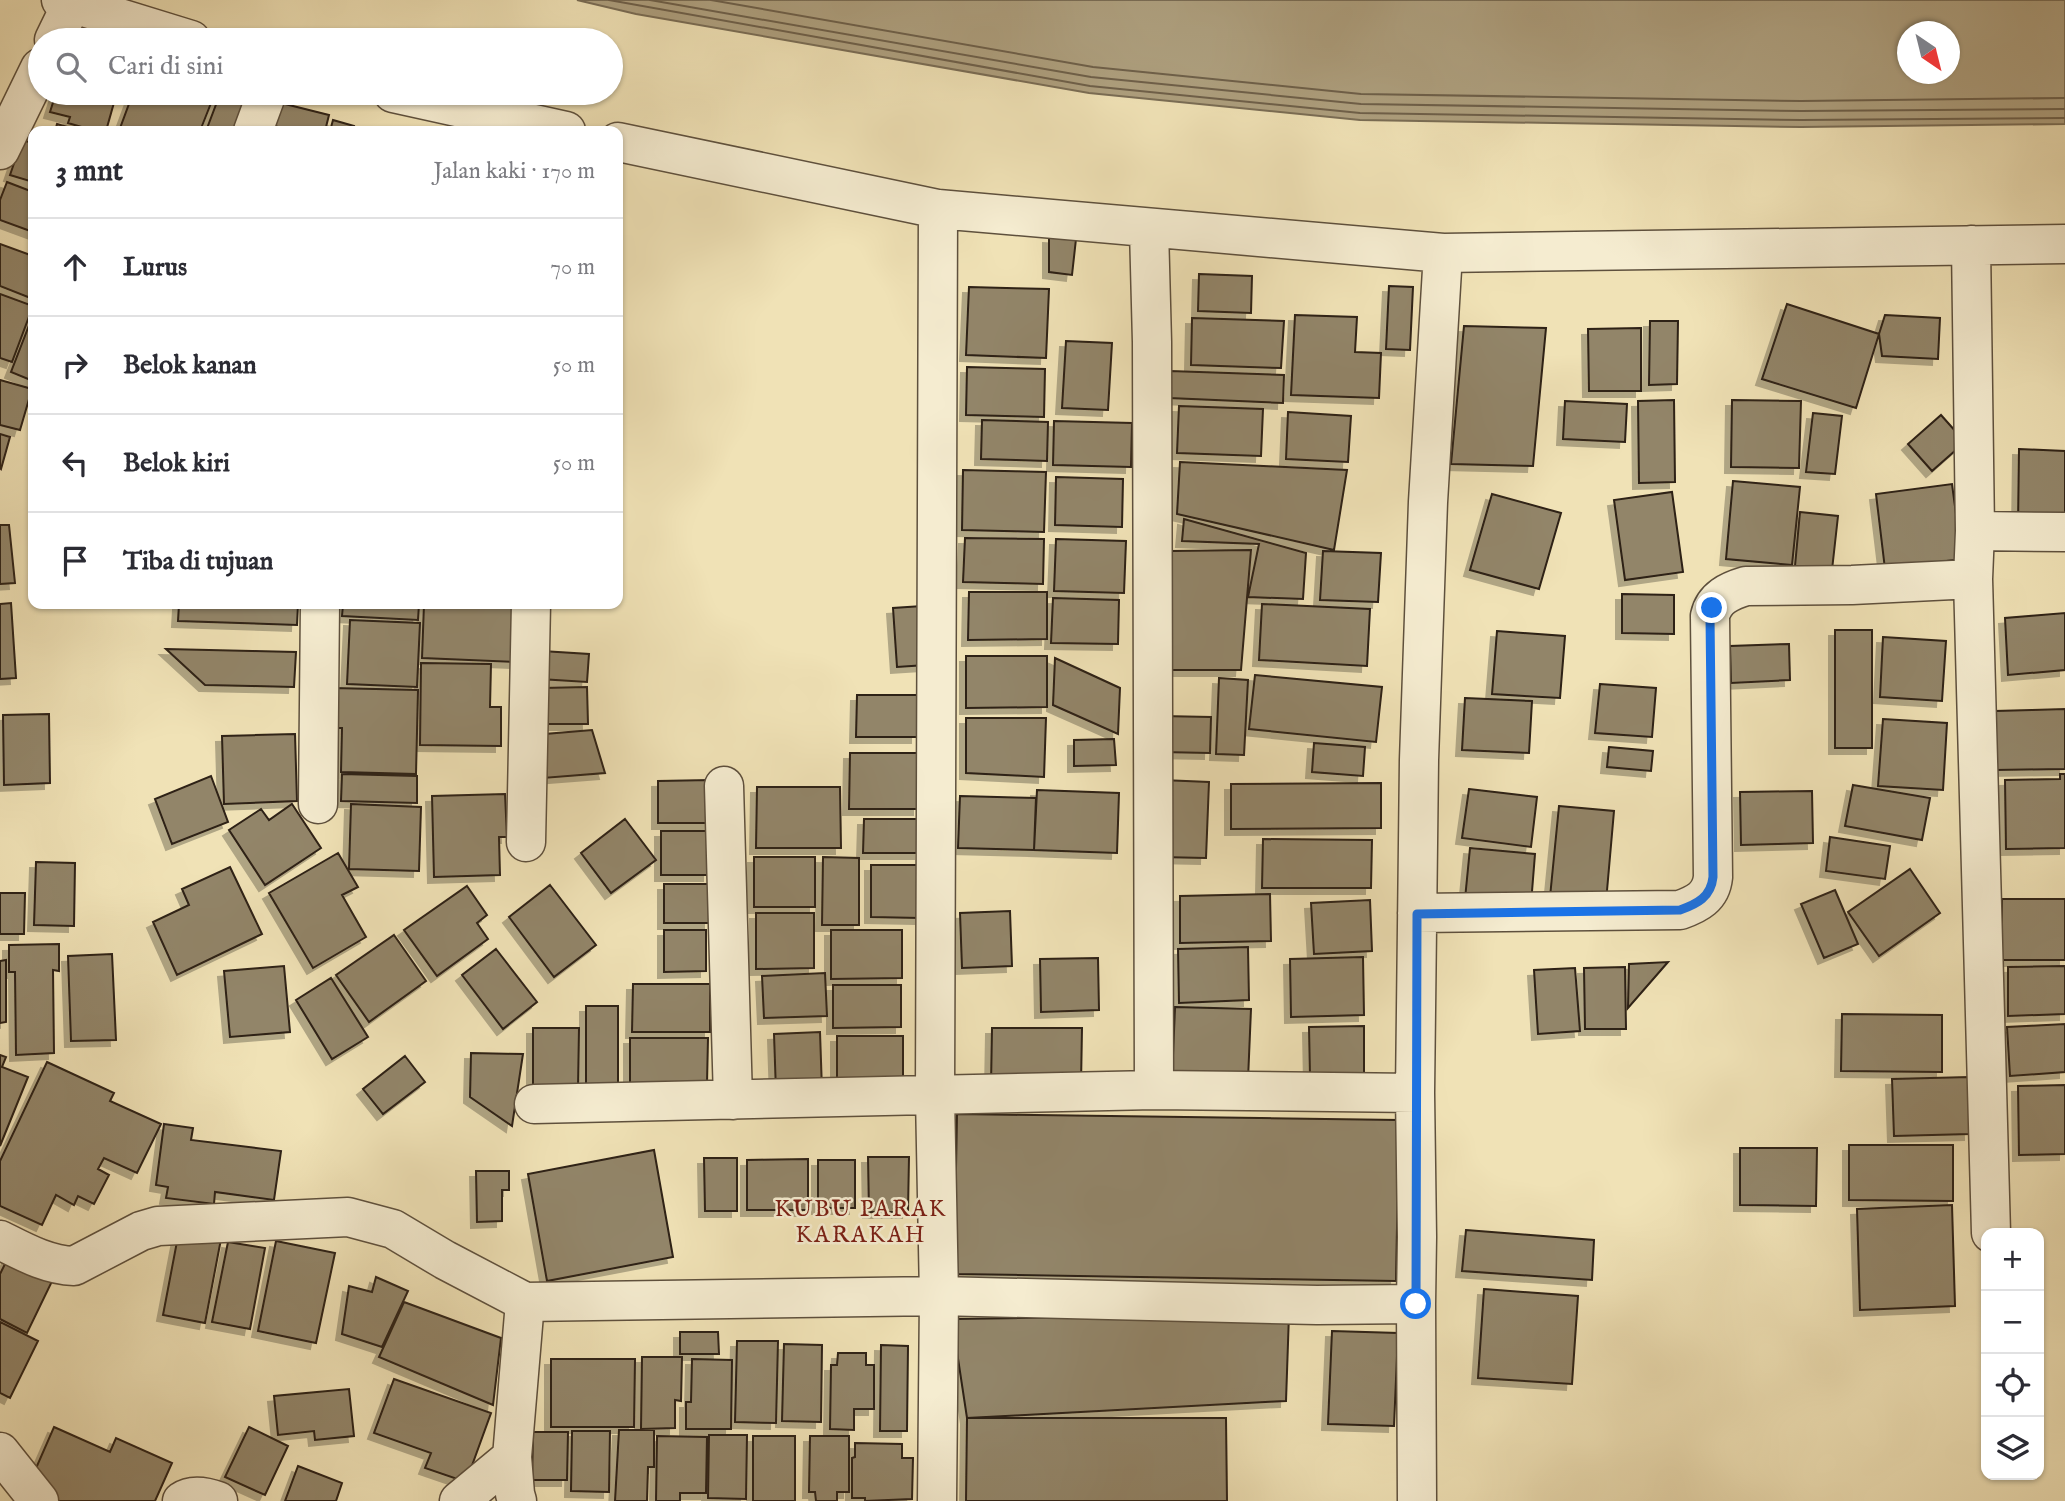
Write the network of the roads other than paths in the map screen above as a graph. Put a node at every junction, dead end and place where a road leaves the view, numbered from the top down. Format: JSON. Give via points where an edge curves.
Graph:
{"nodes":[{"id":1,"x":66,"y":2,"type":"edge"},
{"id":2,"x":58,"y":28,"type":"edge"},
{"id":3,"x":152,"y":28,"type":"edge"},
{"id":4,"x":28,"y":93,"type":"edge"},
{"id":5,"x":263,"y":105,"type":"edge"},
{"id":6,"x":448,"y":105,"type":"edge"},
{"id":7,"x":255,"y":126,"type":"edge"},
{"id":8,"x":543,"y":126,"type":"edge"},
{"id":9,"x":623,"y":143,"type":"edge"},
{"id":10,"x":0,"y":150,"type":"edge"},
{"id":11,"x":938,"y":209,"type":"junction"},
{"id":12,"x":1149,"y":229,"type":"junction"},
{"id":13,"x":2065,"y":244,"type":"edge"},
{"id":14,"x":1971,"y":245,"type":"junction"},
{"id":15,"x":1443,"y":253,"type":"junction"},
{"id":16,"x":1975,"y":531,"type":"junction"},
{"id":17,"x":2065,"y":532,"type":"edge"},
{"id":18,"x":1973,"y":579,"type":"junction"},
{"id":19,"x":320,"y":609,"type":"edge"},
{"id":20,"x":531,"y":609,"type":"edge"},
{"id":21,"x":724,"y":786,"type":"dead end"},
{"id":22,"x":318,"y":804,"type":"dead end"},
{"id":23,"x":526,"y":842,"type":"dead end"},
{"id":24,"x":1417,"y":914,"type":"junction"},
{"id":25,"x":1154,"y":1090,"type":"junction"},
{"id":26,"x":1415,"y":1093,"type":"junction"},
{"id":27,"x":935,"y":1096,"type":"junction"},
{"id":28,"x":733,"y":1100,"type":"junction"},
{"id":29,"x":534,"y":1104,"type":"dead end"},
{"id":30,"x":1991,"y":1228,"type":"edge"},
{"id":31,"x":0,"y":1240,"type":"edge"},
{"id":32,"x":939,"y":1296,"type":"junction"},
{"id":33,"x":526,"y":1302,"type":"junction"},
{"id":34,"x":1416,"y":1304,"type":"junction"},
{"id":35,"x":0,"y":1452,"type":"edge"},
{"id":36,"x":512,"y":1457,"type":"junction"},
{"id":37,"x":39,"y":1501,"type":"edge"},
{"id":38,"x":182,"y":1501,"type":"edge"},
{"id":39,"x":218,"y":1501,"type":"edge"},
{"id":40,"x":459,"y":1501,"type":"edge"},
{"id":41,"x":517,"y":1501,"type":"edge"},
{"id":42,"x":937,"y":1501,"type":"edge"},
{"id":43,"x":1417,"y":1501,"type":"edge"}],
"edges":[{"from":1,"to":2,"type":"street"},
{"from":1,"to":3,"type":"street"},
{"from":4,"to":10,"type":"street"},
{"from":5,"to":7,"type":"street"},
{"from":6,"to":8,"type":"street"},
{"from":9,"to":11,"type":"street"},
{"from":11,"to":12,"type":"street"},
{"from":11,"to":27,"type":"street"},
{"from":12,"to":15,"type":"street"},
{"from":12,"to":25,"type":"street"},
{"from":13,"to":14,"type":"street"},
{"from":14,"to":15,"type":"street"},
{"from":14,"to":16,"type":"street"},
{"from":15,"to":24,"type":"street","via":[[1428,502]]},
{"from":16,"to":17,"type":"street"},
{"from":16,"to":18,"type":"street"},
{"from":18,"to":24,"type":"street","via":[[1746,586],[1719,599],[1710,616],[1713,877],[1712,887],[1699,902],[1680,910]]},
{"from":18,"to":30,"type":"street"},
{"from":19,"to":22,"type":"street"},
{"from":20,"to":23,"type":"street"},
{"from":21,"to":28,"type":"street"},
{"from":24,"to":26,"type":"street"},
{"from":25,"to":26,"type":"street"},
{"from":25,"to":27,"type":"street"},
{"from":26,"to":34,"type":"street"},
{"from":27,"to":28,"type":"street"},
{"from":27,"to":32,"type":"street"},
{"from":28,"to":29,"type":"street"},
{"from":31,"to":33,"type":"street","via":[[36,1258],[74,1266],[158,1226],[348,1217],[393,1229]]},
{"from":32,"to":33,"type":"street"},
{"from":32,"to":34,"type":"street"},
{"from":32,"to":42,"type":"street"},
{"from":33,"to":36,"type":"street"},
{"from":34,"to":43,"type":"street"},
{"from":35,"to":37,"type":"street"},
{"from":36,"to":40,"type":"street"},
{"from":36,"to":41,"type":"street"},
{"from":38,"to":39,"type":"street","via":[[197,1496]]}]}
